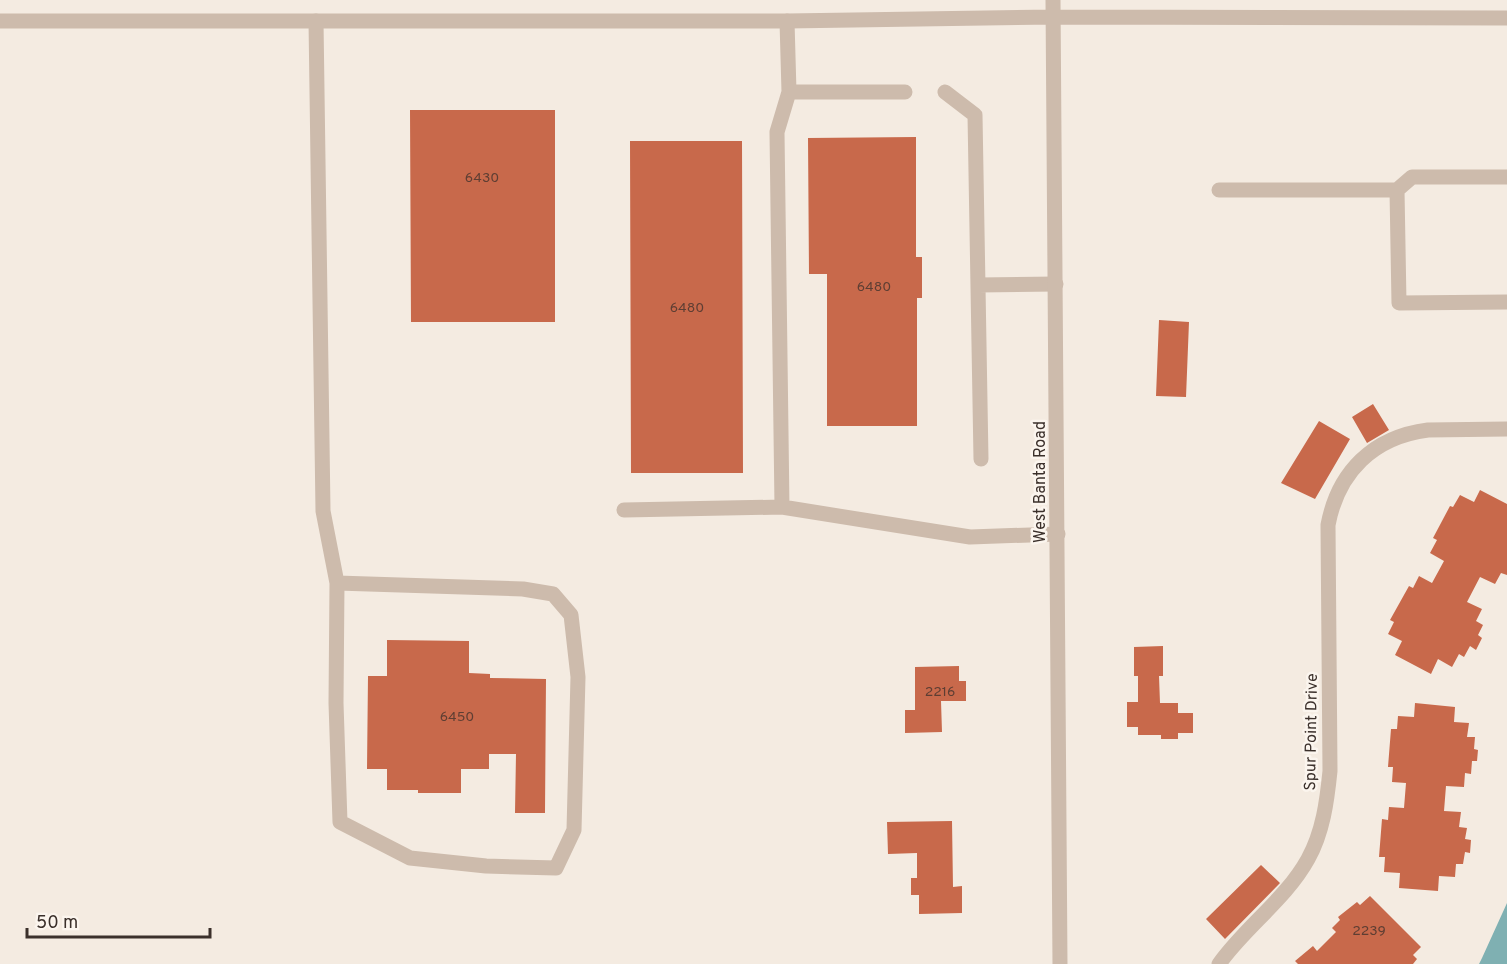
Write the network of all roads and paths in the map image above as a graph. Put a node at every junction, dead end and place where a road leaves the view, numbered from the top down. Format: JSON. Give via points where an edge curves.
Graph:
{"nodes":[{"id":1,"x":1053,"y":0,"type":"edge"},
{"id":2,"x":1054,"y":17,"type":"junction"},
{"id":3,"x":1507,"y":18,"type":"edge"},
{"id":4,"x":0,"y":21,"type":"edge"},
{"id":5,"x":316,"y":21,"type":"junction"},
{"id":6,"x":787,"y":21,"type":"junction"},
{"id":7,"x":789,"y":92,"type":"junction"},
{"id":8,"x":905,"y":92,"type":"dead end"},
{"id":9,"x":945,"y":92,"type":"dead end"},
{"id":10,"x":1507,"y":177,"type":"edge"},
{"id":11,"x":1219,"y":190,"type":"dead end"},
{"id":12,"x":1396,"y":190,"type":"junction"},
{"id":13,"x":1056,"y":284,"type":"junction"},
{"id":14,"x":978,"y":285,"type":"junction"},
{"id":15,"x":1507,"y":302,"type":"edge"},
{"id":16,"x":1507,"y":429,"type":"edge"},
{"id":17,"x":981,"y":459,"type":"dead end"},
{"id":18,"x":782,"y":507,"type":"junction"},
{"id":19,"x":624,"y":510,"type":"dead end"},
{"id":20,"x":1058,"y":534,"type":"junction"},
{"id":21,"x":337,"y":583,"type":"junction"},
{"id":22,"x":1060,"y":964,"type":"edge"},
{"id":23,"x":1219,"y":964,"type":"edge"}],
"edges":[{"from":1,"to":2,"type":"street","name":"West Banta Road"},
{"from":2,"to":3,"type":"street"},
{"from":2,"to":6,"type":"street"},
{"from":2,"to":13,"type":"street","name":"West Banta Road"},
{"from":4,"to":5,"type":"street"},
{"from":5,"to":6,"type":"street"},
{"from":5,"to":21,"type":"street","via":[[323,510]]},
{"from":6,"to":7,"type":"street"},
{"from":7,"to":8,"type":"street"},
{"from":7,"to":18,"type":"street","via":[[777,132]]},
{"from":9,"to":14,"type":"street","via":[[975,115]]},
{"from":10,"to":12,"type":"street","via":[[1412,177]]},
{"from":11,"to":12,"type":"street"},
{"from":12,"to":15,"type":"street","via":[[1399,303]]},
{"from":13,"to":14,"type":"street"},
{"from":13,"to":20,"type":"street","name":"West Banta Road"},
{"from":14,"to":17,"type":"street"},
{"from":16,"to":23,"type":"street","name":"Spur Point Drive","via":[[1416,432],[1380,445],[1352,470],[1336,495],[1328,525],[1327,802],[1308,859]]},
{"from":18,"to":19,"type":"street"},
{"from":18,"to":20,"type":"street","via":[[970,537]]},
{"from":20,"to":22,"type":"street","name":"West Banta Road"},
{"from":21,"to":21,"type":"street","via":[[543,592],[553,594],[571,615],[578,676],[574,830],[556,868],[410,858],[340,822]]}]}
